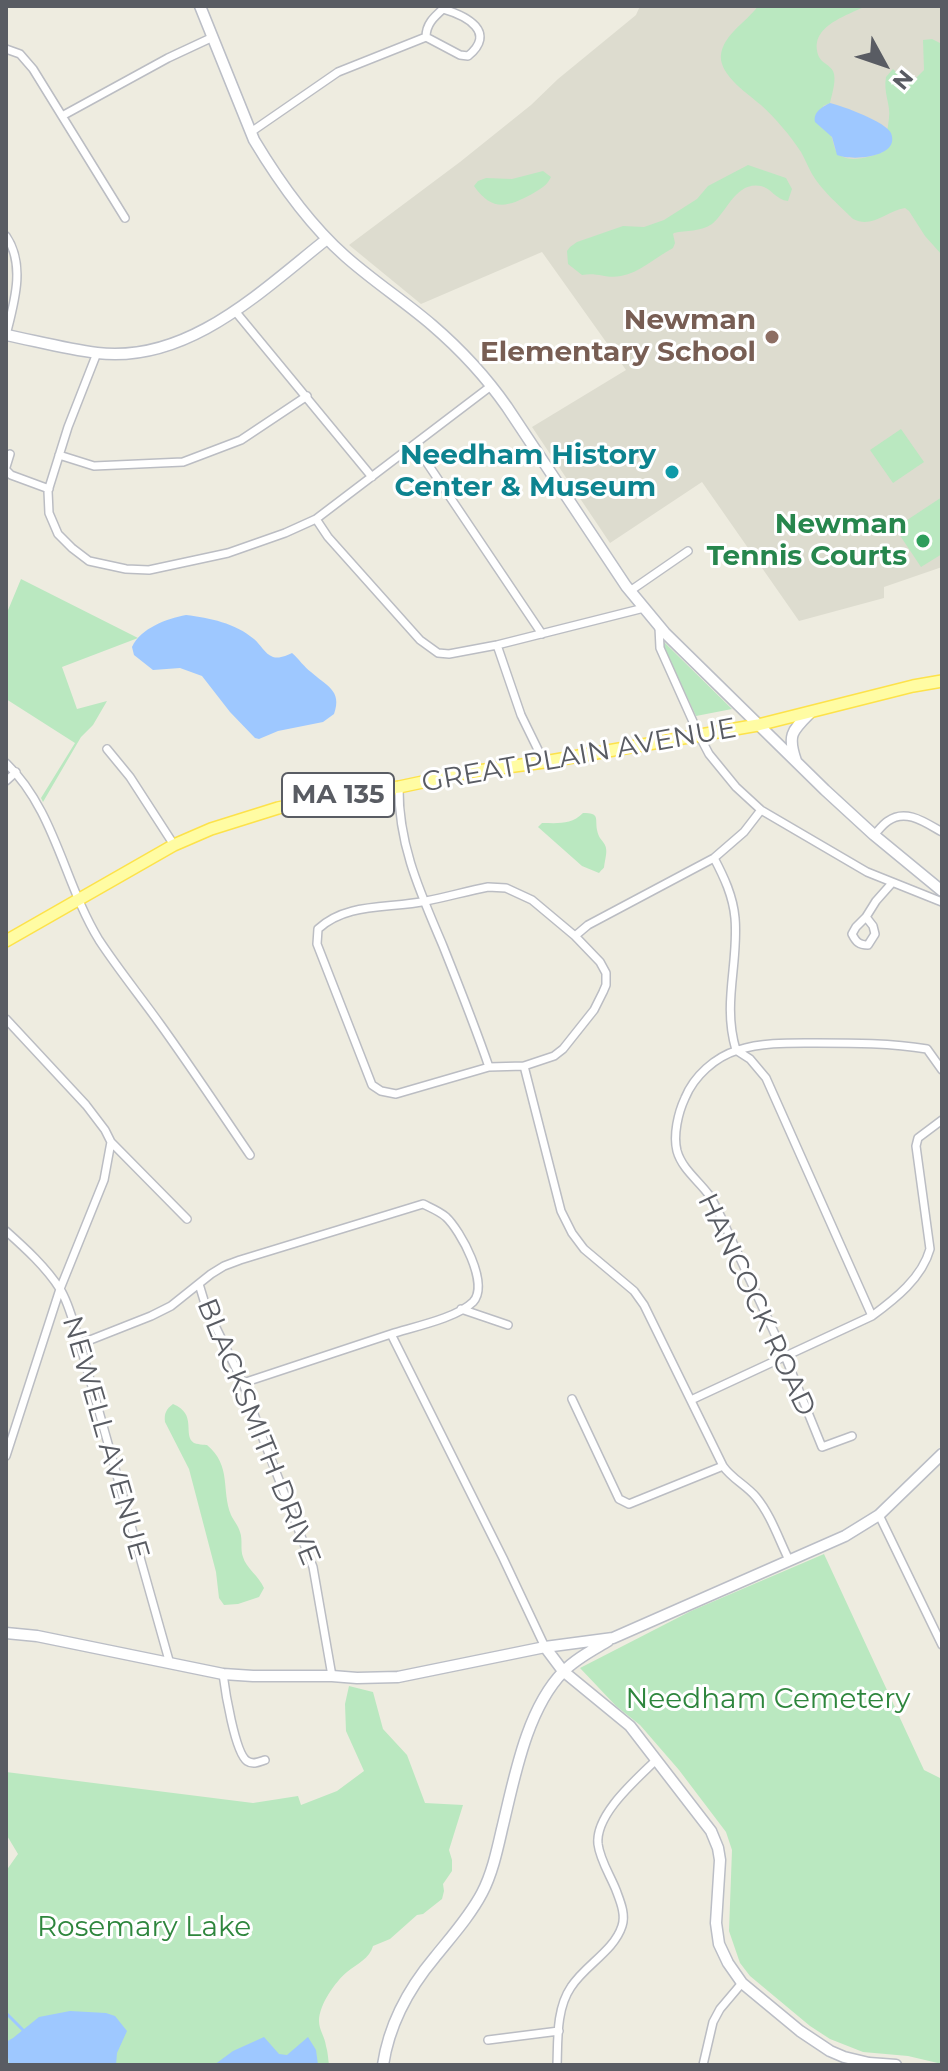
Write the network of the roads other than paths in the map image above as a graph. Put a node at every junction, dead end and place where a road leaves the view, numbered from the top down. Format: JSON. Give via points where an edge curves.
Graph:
{"nodes":[{"id":1,"x":200,"y":6,"type":"edge"},
{"id":2,"x":213,"y":37,"type":"junction"},
{"id":3,"x":426,"y":37,"type":"junction"},
{"id":4,"x":6,"y":49,"type":"edge"},
{"id":5,"x":62,"y":116,"type":"junction"},
{"id":6,"x":251,"y":132,"type":"junction"},
{"id":7,"x":125,"y":218,"type":"dead end"},
{"id":8,"x":6,"y":236,"type":"edge"},
{"id":9,"x":327,"y":239,"type":"junction"},
{"id":10,"x":235,"y":311,"type":"junction"},
{"id":11,"x":6,"y":335,"type":"edge"},
{"id":12,"x":97,"y":353,"type":"junction"},
{"id":13,"x":491,"y":386,"type":"junction"},
{"id":14,"x":307,"y":396,"type":"junction"},
{"id":15,"x":415,"y":445,"type":"junction"},
{"id":16,"x":10,"y":454,"type":"dead end"},
{"id":17,"x":59,"y":455,"type":"junction"},
{"id":18,"x":6,"y":469,"type":"edge"},
{"id":19,"x":372,"y":477,"type":"junction"},
{"id":20,"x":49,"y":489,"type":"junction"},
{"id":21,"x":316,"y":519,"type":"junction"},
{"id":22,"x":688,"y":551,"type":"dead end"},
{"id":23,"x":630,"y":591,"type":"junction"},
{"id":24,"x":644,"y":608,"type":"junction"},
{"id":25,"x":658,"y":625,"type":"junction"},
{"id":26,"x":542,"y":634,"type":"junction"},
{"id":27,"x":497,"y":645,"type":"junction"},
{"id":28,"x":942,"y":681,"type":"edge"},
{"id":29,"x":810,"y":713,"type":"junction"},
{"id":30,"x":758,"y":725,"type":"junction"},
{"id":31,"x":699,"y":735,"type":"junction"},
{"id":32,"x":107,"y":749,"type":"dead end"},
{"id":33,"x":544,"y":762,"type":"junction"},
{"id":34,"x":797,"y":762,"type":"junction"},
{"id":35,"x":6,"y":763,"type":"edge"},
{"id":36,"x":16,"y":772,"type":"junction"},
{"id":37,"x":6,"y":781,"type":"edge"},
{"id":38,"x":399,"y":787,"type":"junction"},
{"id":39,"x":761,"y":810,"type":"junction"},
{"id":40,"x":942,"y":832,"type":"edge"},
{"id":41,"x":874,"y":835,"type":"junction"},
{"id":42,"x":174,"y":845,"type":"junction"},
{"id":43,"x":714,"y":858,"type":"junction"},
{"id":44,"x":892,"y":883,"type":"junction"},
{"id":45,"x":942,"y":891,"type":"edge"},
{"id":46,"x":78,"y":899,"type":"junction"},
{"id":47,"x":425,"y":902,"type":"junction"},
{"id":48,"x":942,"y":902,"type":"edge"},
{"id":49,"x":866,"y":917,"type":"dead end"},
{"id":50,"x":575,"y":936,"type":"junction"},
{"id":51,"x":6,"y":941,"type":"edge"},
{"id":52,"x":6,"y":1019,"type":"edge"},
{"id":53,"x":736,"y":1050,"type":"junction"},
{"id":54,"x":524,"y":1066,"type":"junction"},
{"id":55,"x":489,"y":1067,"type":"junction"},
{"id":56,"x":942,"y":1070,"type":"edge"},
{"id":57,"x":942,"y":1120,"type":"edge"},
{"id":58,"x":111,"y":1142,"type":"junction"},
{"id":59,"x":250,"y":1155,"type":"dead end"},
{"id":60,"x":187,"y":1219,"type":"dead end"},
{"id":61,"x":6,"y":1231,"type":"edge"},
{"id":62,"x":199,"y":1284,"type":"junction"},
{"id":63,"x":60,"y":1289,"type":"junction"},
{"id":64,"x":461,"y":1309,"type":"junction"},
{"id":65,"x":872,"y":1316,"type":"junction"},
{"id":66,"x":508,"y":1325,"type":"dead end"},
{"id":67,"x":391,"y":1334,"type":"junction"},
{"id":68,"x":80,"y":1344,"type":"junction"},
{"id":69,"x":785,"y":1356,"type":"junction"},
{"id":70,"x":243,"y":1383,"type":"junction"},
{"id":71,"x":572,"y":1399,"type":"dead end"},
{"id":72,"x":691,"y":1400,"type":"junction"},
{"id":73,"x":852,"y":1436,"type":"dead end"},
{"id":74,"x":942,"y":1454,"type":"edge"},
{"id":75,"x":6,"y":1456,"type":"edge"},
{"id":76,"x":723,"y":1466,"type":"junction"},
{"id":77,"x":879,"y":1515,"type":"junction"},
{"id":78,"x":789,"y":1560,"type":"junction"},
{"id":79,"x":6,"y":1633,"type":"edge"},
{"id":80,"x":613,"y":1638,"type":"junction"},
{"id":81,"x":942,"y":1645,"type":"edge"},
{"id":82,"x":545,"y":1647,"type":"junction"},
{"id":83,"x":170,"y":1664,"type":"junction"},
{"id":84,"x":563,"y":1671,"type":"junction"},
{"id":85,"x":223,"y":1674,"type":"junction"},
{"id":86,"x":332,"y":1676,"type":"junction"},
{"id":87,"x":265,"y":1760,"type":"dead end"},
{"id":88,"x":656,"y":1760,"type":"junction"},
{"id":89,"x":742,"y":1983,"type":"junction"},
{"id":90,"x":559,"y":2031,"type":"junction"},
{"id":91,"x":488,"y":2040,"type":"dead end"},
{"id":92,"x":383,"y":2065,"type":"edge"},
{"id":93,"x":557,"y":2065,"type":"edge"},
{"id":94,"x":703,"y":2065,"type":"edge"},
{"id":95,"x":896,"y":2065,"type":"edge"}],
"edges":[{"from":1,"to":2,"type":"street"},
{"from":2,"to":5,"type":"street"},
{"from":2,"to":6,"type":"street"},
{"from":3,"to":3,"type":"street","via":[[468,56],[481,39],[478,27],[443,9],[431,21]]},
{"from":3,"to":6,"type":"street","via":[[338,72]]},
{"from":4,"to":5,"type":"street","via":[[20,54],[33,69]]},
{"from":5,"to":7,"type":"street"},
{"from":6,"to":9,"type":"street"},
{"from":8,"to":11,"type":"street","via":[[17,265]]},
{"from":9,"to":10,"type":"street"},
{"from":9,"to":13,"type":"street","via":[[432,325]]},
{"from":10,"to":12,"type":"street","via":[[176,343]]},
{"from":10,"to":14,"type":"street"},
{"from":11,"to":12,"type":"street"},
{"from":12,"to":17,"type":"street"},
{"from":13,"to":15,"type":"street"},
{"from":13,"to":23,"type":"street"},
{"from":14,"to":17,"type":"street","via":[[241,440],[183,462],[94,466]]},
{"from":14,"to":19,"type":"street"},
{"from":15,"to":19,"type":"street"},
{"from":15,"to":26,"type":"street"},
{"from":16,"to":18,"type":"street"},
{"from":17,"to":20,"type":"street"},
{"from":18,"to":20,"type":"street"},
{"from":19,"to":21,"type":"street"},
{"from":20,"to":21,"type":"street","via":[[49,513],[58,534],[89,561],[126,569],[149,570],[228,553]]},
{"from":21,"to":27,"type":"street","via":[[420,640],[438,653]]},
{"from":22,"to":23,"type":"street"},
{"from":23,"to":24,"type":"street"},
{"from":24,"to":25,"type":"street"},
{"from":24,"to":26,"type":"street"},
{"from":25,"to":30,"type":"street"},
{"from":25,"to":31,"type":"street","via":[[660,647]]},
{"from":26,"to":27,"type":"street"},
{"from":27,"to":33,"type":"street"},
{"from":28,"to":29,"type":"main road","name":"GREAT PLAIN AVENUE","number":"MA 135"},
{"from":29,"to":30,"type":"main road","name":"GREAT PLAIN AVENUE","number":"MA 135"},
{"from":29,"to":34,"type":"street","via":[[791,737]]},
{"from":30,"to":31,"type":"main road","name":"GREAT PLAIN AVENUE","number":"MA 135"},
{"from":30,"to":34,"type":"street"},
{"from":31,"to":33,"type":"main road","name":"GREAT PLAIN AVENUE","number":"MA 135"},
{"from":31,"to":39,"type":"street","via":[[720,769]]},
{"from":32,"to":42,"type":"street"},
{"from":33,"to":38,"type":"main road","name":"GREAT PLAIN AVENUE","number":"MA 135"},
{"from":34,"to":41,"type":"street"},
{"from":35,"to":36,"type":"street"},
{"from":36,"to":37,"type":"street"},
{"from":36,"to":46,"type":"street","via":[[36,799]]},
{"from":38,"to":42,"type":"main road","name":"GREAT PLAIN AVENUE","number":"MA 135","via":[[278,808]]},
{"from":38,"to":47,"type":"street","via":[[404,840]]},
{"from":39,"to":43,"type":"street"},
{"from":39,"to":44,"type":"street"},
{"from":40,"to":41,"type":"street","via":[[921,818],[899,817]]},
{"from":41,"to":45,"type":"street"},
{"from":42,"to":46,"type":"main road","name":"GREAT PLAIN AVENUE","number":"MA 135"},
{"from":43,"to":50,"type":"street"},
{"from":43,"to":53,"type":"street","via":[[735,917],[729,1005]]},
{"from":44,"to":48,"type":"street"},
{"from":44,"to":49,"type":"street"},
{"from":46,"to":51,"type":"main road","name":"GREAT PLAIN AVENUE","number":"MA 135"},
{"from":46,"to":59,"type":"street","via":[[99,939]]},
{"from":47,"to":50,"type":"street","via":[[488,887],[506,888],[532,900]]},
{"from":47,"to":55,"type":"street"},
{"from":47,"to":55,"type":"street","via":[[337,915],[318,929],[320,952],[372,1085],[396,1094]]},
{"from":50,"to":54,"type":"street","via":[[600,962],[606,985],[563,1049]]},
{"from":52,"to":58,"type":"street","via":[[86,1105]]},
{"from":53,"to":56,"type":"street","via":[[778,1043],[910,1046],[927,1049]]},
{"from":53,"to":65,"type":"street","via":[[766,1078]]},
{"from":53,"to":69,"type":"street","name":"HANCOCK ROAD","via":[[690,1086],[679,1110],[676,1150],[711,1197]]},
{"from":54,"to":55,"type":"street"},
{"from":54,"to":72,"type":"street","via":[[561,1211],[584,1249],[644,1305]]},
{"from":57,"to":65,"type":"street","via":[[918,1138],[916,1146],[930,1249],[926,1263]]},
{"from":58,"to":60,"type":"street"},
{"from":58,"to":63,"type":"street","via":[[104,1180]]},
{"from":61,"to":63,"type":"street","name":"NEWELL AVENUE"},
{"from":62,"to":64,"type":"street","via":[[240,1260],[423,1204],[450,1221],[477,1272],[478,1294]]},
{"from":62,"to":68,"type":"street","via":[[171,1306]]},
{"from":62,"to":70,"type":"street","name":"BLACKSMITH DRIVE"},
{"from":63,"to":68,"type":"street","name":"NEWELL AVENUE"},
{"from":63,"to":75,"type":"street"},
{"from":64,"to":66,"type":"street"},
{"from":64,"to":67,"type":"street"},
{"from":65,"to":69,"type":"street"},
{"from":67,"to":70,"type":"street"},
{"from":67,"to":82,"type":"street"},
{"from":68,"to":83,"type":"street","name":"NEWELL AVENUE"},
{"from":69,"to":72,"type":"street"},
{"from":69,"to":73,"type":"street","name":"HANCOCK ROAD","via":[[822,1447]]},
{"from":70,"to":86,"type":"street","name":"BLACKSMITH DRIVE","via":[[313,1567]]},
{"from":71,"to":76,"type":"street","via":[[619,1499],[629,1504]]},
{"from":72,"to":76,"type":"street"},
{"from":74,"to":77,"type":"street"},
{"from":76,"to":78,"type":"street","via":[[758,1499]]},
{"from":77,"to":78,"type":"street"},
{"from":77,"to":81,"type":"street"},
{"from":78,"to":80,"type":"street"},
{"from":79,"to":83,"type":"street"},
{"from":80,"to":82,"type":"street"},
{"from":80,"to":84,"type":"street"},
{"from":82,"to":84,"type":"street"},
{"from":82,"to":86,"type":"street","via":[[398,1677]]},
{"from":83,"to":85,"type":"street"},
{"from":84,"to":88,"type":"street","via":[[625,1721]]},
{"from":84,"to":92,"type":"street","via":[[529,1732],[482,1894],[403,2004]]},
{"from":85,"to":86,"type":"street"},
{"from":85,"to":87,"type":"street","via":[[240,1752],[252,1763]]},
{"from":88,"to":89,"type":"street","via":[[711,1831],[718,1848],[719,1944]]},
{"from":88,"to":90,"type":"street","via":[[623,1794],[600,1829],[598,1846],[624,1920],[570,1988]]},
{"from":89,"to":94,"type":"street","via":[[713,2022]]},
{"from":89,"to":95,"type":"street","via":[[830,2051]]},
{"from":90,"to":91,"type":"street"},
{"from":90,"to":93,"type":"street"}]}
